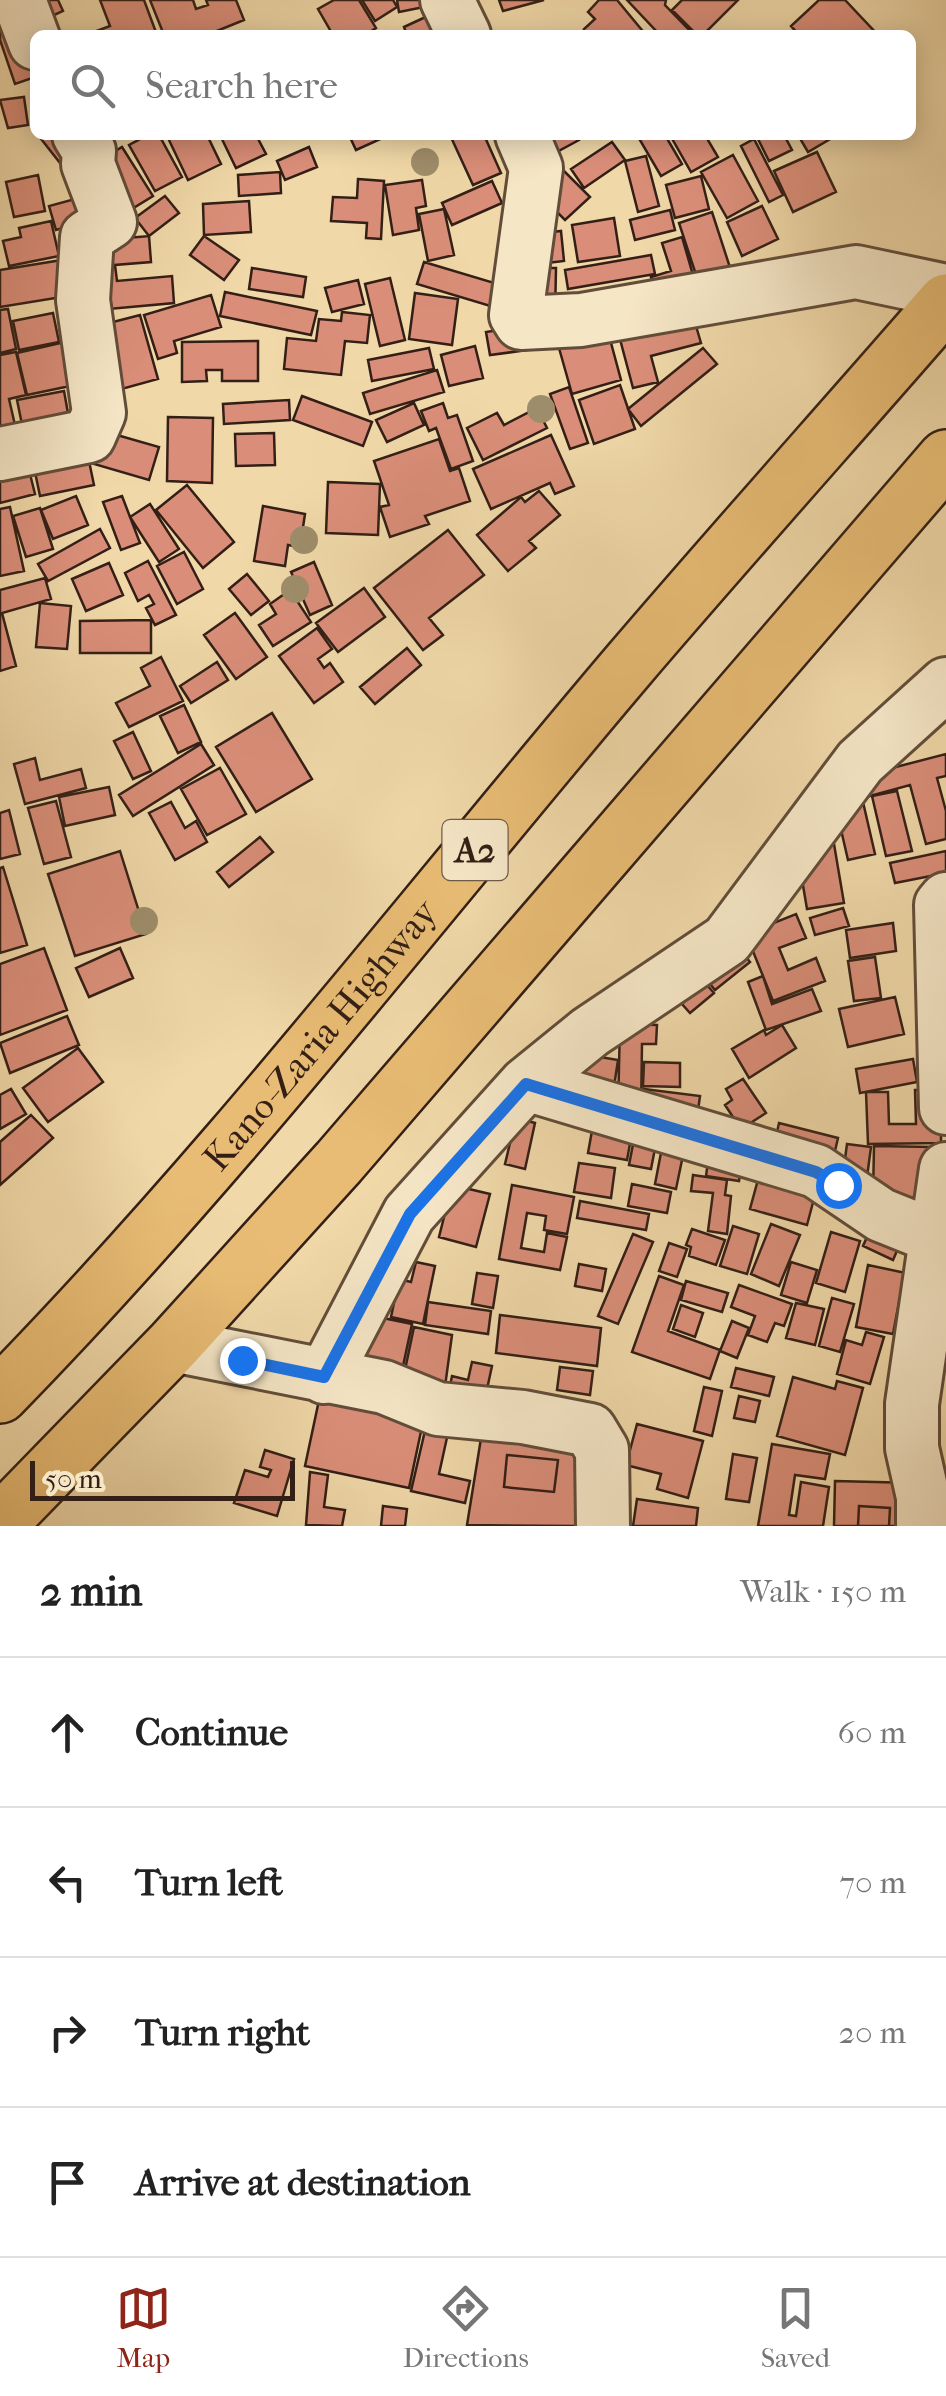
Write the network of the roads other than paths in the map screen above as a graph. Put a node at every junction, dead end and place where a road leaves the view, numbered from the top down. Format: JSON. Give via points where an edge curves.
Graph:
{"nodes":[{"id":1,"x":19,"y":0,"type":"edge"},
{"id":2,"x":447,"y":0,"type":"edge"},
{"id":3,"x":30,"y":30,"type":"edge"},
{"id":4,"x":462,"y":30,"type":"edge"},
{"id":5,"x":82,"y":140,"type":"edge"},
{"id":6,"x":524,"y":140,"type":"edge"},
{"id":7,"x":946,"y":291,"type":"edge"},
{"id":8,"x":946,"y":302,"type":"edge"},
{"id":9,"x":0,"y":454,"type":"edge"},
{"id":10,"x":946,"y":458,"type":"edge"},
{"id":11,"x":946,"y":684,"type":"edge"},
{"id":12,"x":946,"y":899,"type":"edge"},
{"id":13,"x":526,"y":1084,"type":"junction"},
{"id":14,"x":946,"y":1108,"type":"edge"},
{"id":15,"x":946,"y":1169,"type":"edge"},
{"id":16,"x":942,"y":1240,"type":"edge"},
{"id":17,"x":173,"y":1345,"type":"junction"},
{"id":18,"x":324,"y":1377,"type":"junction"},
{"id":19,"x":0,"y":1394,"type":"edge"},
{"id":20,"x":0,"y":1523,"type":"edge"},
{"id":21,"x":603,"y":1526,"type":"edge"},
{"id":22,"x":923,"y":1526,"type":"edge"}],
"edges":[{"from":1,"to":3,"type":"street"},
{"from":2,"to":4,"type":"street"},
{"from":5,"to":9,"type":"street","via":[[110,222],[87,237],[83,300],[98,413],[89,436]]},
{"from":6,"to":7,"type":"street","via":[[536,168],[516,315],[521,324],[581,320],[856,272]]},
{"from":8,"to":19,"type":"highway","name":"Kano-Zaria Highway","number":"A2","via":[[628,666],[111,1282]]},
{"from":10,"to":17,"type":"highway"},
{"from":11,"to":13,"type":"street","via":[[860,762],[727,940]]},
{"from":12,"to":14,"type":"street"},
{"from":13,"to":16,"type":"street","via":[[816,1172],[881,1215]]},
{"from":13,"to":18,"type":"street","via":[[410,1214]]},
{"from":15,"to":16,"type":"street"},
{"from":16,"to":22,"type":"street","via":[[912,1404]]},
{"from":17,"to":18,"type":"street"},
{"from":17,"to":20,"type":"highway"},
{"from":18,"to":21,"type":"street","via":[[384,1387],[438,1409],[590,1430],[602,1450]]}]}
